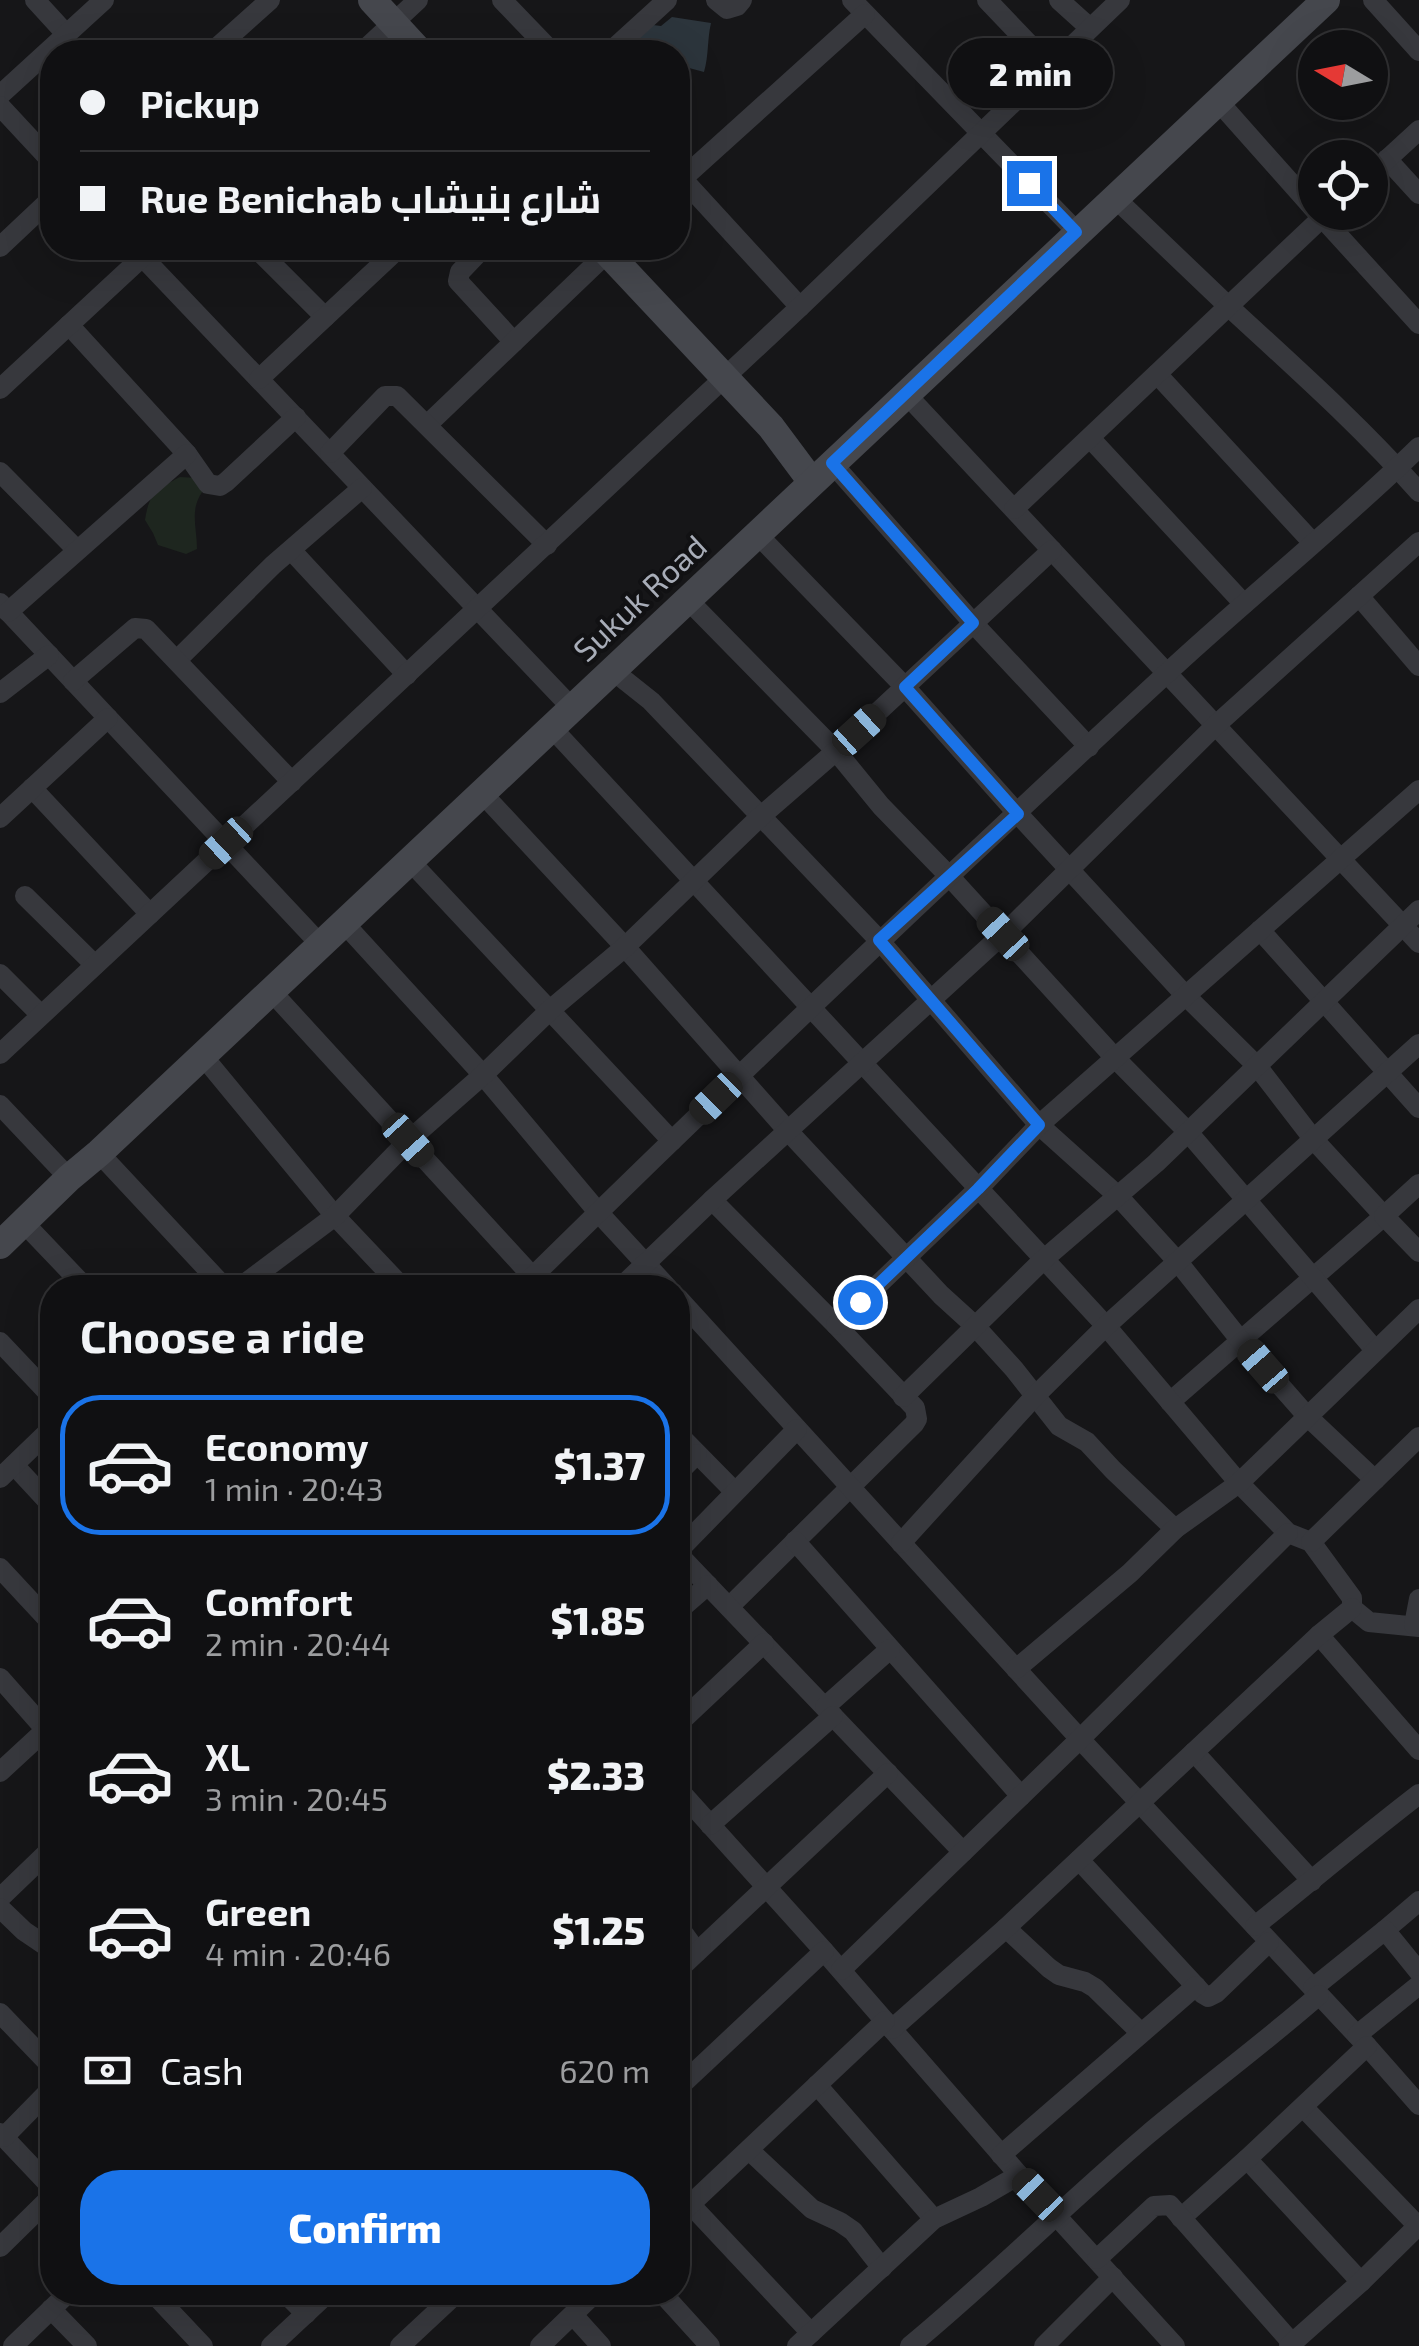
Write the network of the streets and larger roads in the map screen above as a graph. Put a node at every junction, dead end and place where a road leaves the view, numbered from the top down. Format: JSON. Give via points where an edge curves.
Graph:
{"nodes":[{"id":1,"x":35,"y":0,"type":"edge"},
{"id":2,"x":104,"y":0,"type":"edge"},
{"id":3,"x":270,"y":0,"type":"edge"},
{"id":4,"x":372,"y":0,"type":"edge"},
{"id":5,"x":418,"y":0,"type":"edge"},
{"id":6,"x":502,"y":0,"type":"edge"},
{"id":7,"x":667,"y":0,"type":"edge"},
{"id":8,"x":716,"y":0,"type":"edge"},
{"id":9,"x":742,"y":0,"type":"edge"},
{"id":10,"x":987,"y":0,"type":"edge"},
{"id":11,"x":1059,"y":0,"type":"edge"},
{"id":12,"x":1120,"y":0,"type":"edge"},
{"id":13,"x":1326,"y":0,"type":"edge"},
{"id":14,"x":1372,"y":0,"type":"edge"},
{"id":15,"x":859,"y":7,"type":"edge"},
{"id":16,"x":393,"y":23,"type":"junction"},
{"id":17,"x":1090,"y":28,"type":"junction"},
{"id":18,"x":67,"y":34,"type":"junction"},
{"id":19,"x":60,"y":40,"type":"edge"},
{"id":20,"x":225,"y":40,"type":"edge"},
{"id":21,"x":375,"y":40,"type":"edge"},
{"id":22,"x":409,"y":40,"type":"edge"},
{"id":23,"x":540,"y":40,"type":"edge"},
{"id":24,"x":623,"y":40,"type":"edge"},
{"id":25,"x":1419,"y":51,"type":"edge"},
{"id":26,"x":40,"y":59,"type":"edge"},
{"id":27,"x":1051,"y":67,"type":"junction"},
{"id":28,"x":0,"y":95,"type":"edge"},
{"id":29,"x":1218,"y":101,"type":"junction"},
{"id":30,"x":0,"y":106,"type":"edge"},
{"id":31,"x":1419,"y":130,"type":"edge"},
{"id":32,"x":981,"y":134,"type":"junction"},
{"id":33,"x":40,"y":149,"type":"edge"},
{"id":34,"x":1388,"y":158,"type":"edge"},
{"id":35,"x":1388,"y":160,"type":"edge"},
{"id":36,"x":690,"y":168,"type":"edge"},
{"id":37,"x":690,"y":188,"type":"edge"},
{"id":38,"x":1298,"y":188,"type":"edge"},
{"id":39,"x":1419,"y":194,"type":"edge"},
{"id":40,"x":1115,"y":198,"type":"junction"},
{"id":41,"x":40,"y":209,"type":"edge"},
{"id":42,"x":1304,"y":230,"type":"edge"},
{"id":43,"x":1336,"y":230,"type":"edge"},
{"id":44,"x":1076,"y":232,"type":"junction"},
{"id":45,"x":0,"y":247,"type":"edge"},
{"id":46,"x":132,"y":260,"type":"edge"},
{"id":47,"x":151,"y":260,"type":"edge"},
{"id":48,"x":268,"y":260,"type":"edge"},
{"id":49,"x":385,"y":260,"type":"edge"},
{"id":50,"x":470,"y":260,"type":"edge"},
{"id":51,"x":595,"y":260,"type":"edge"},
{"id":52,"x":614,"y":260,"type":"edge"},
{"id":53,"x":1229,"y":306,"type":"junction"},
{"id":54,"x":800,"y":307,"type":"junction"},
{"id":55,"x":325,"y":317,"type":"junction"},
{"id":56,"x":1419,"y":324,"type":"edge"},
{"id":57,"x":69,"y":325,"type":"junction"},
{"id":58,"x":514,"y":342,"type":"junction"},
{"id":59,"x":1158,"y":374,"type":"junction"},
{"id":60,"x":725,"y":378,"type":"junction"},
{"id":61,"x":259,"y":379,"type":"junction"},
{"id":62,"x":0,"y":389,"type":"edge"},
{"id":63,"x":905,"y":393,"type":"junction"},
{"id":64,"x":296,"y":418,"type":"junction"},
{"id":65,"x":427,"y":425,"type":"junction"},
{"id":66,"x":1090,"y":438,"type":"junction"},
{"id":67,"x":1419,"y":447,"type":"edge"},
{"id":68,"x":187,"y":454,"type":"junction"},
{"id":69,"x":330,"y":454,"type":"junction"},
{"id":70,"x":1398,"y":468,"type":"junction"},
{"id":71,"x":0,"y":472,"type":"edge"},
{"id":72,"x":822,"y":473,"type":"junction"},
{"id":73,"x":362,"y":488,"type":"junction"},
{"id":74,"x":1419,"y":492,"type":"edge"},
{"id":75,"x":1014,"y":510,"type":"junction"},
{"id":76,"x":757,"y":534,"type":"junction"},
{"id":77,"x":1419,"y":542,"type":"edge"},
{"id":78,"x":1313,"y":543,"type":"junction"},
{"id":79,"x":547,"y":545,"type":"junction"},
{"id":80,"x":77,"y":550,"type":"junction"},
{"id":81,"x":291,"y":550,"type":"junction"},
{"id":82,"x":1052,"y":550,"type":"junction"},
{"id":83,"x":1358,"y":596,"type":"junction"},
{"id":84,"x":687,"y":599,"type":"junction"},
{"id":85,"x":1244,"y":604,"type":"junction"},
{"id":86,"x":4,"y":607,"type":"edge"},
{"id":87,"x":478,"y":609,"type":"junction"},
{"id":88,"x":973,"y":623,"type":"junction"},
{"id":89,"x":48,"y":655,"type":"junction"},
{"id":90,"x":177,"y":660,"type":"junction"},
{"id":91,"x":1419,"y":666,"type":"edge"},
{"id":92,"x":612,"y":670,"type":"junction"},
{"id":93,"x":1167,"y":673,"type":"junction"},
{"id":94,"x":407,"y":675,"type":"junction"},
{"id":95,"x":73,"y":681,"type":"junction"},
{"id":96,"x":905,"y":687,"type":"junction"},
{"id":97,"x":0,"y":693,"type":"edge"},
{"id":98,"x":572,"y":708,"type":"junction"},
{"id":99,"x":108,"y":718,"type":"junction"},
{"id":100,"x":1216,"y":725,"type":"junction"},
{"id":101,"x":550,"y":727,"type":"junction"},
{"id":102,"x":1089,"y":747,"type":"junction"},
{"id":103,"x":836,"y":751,"type":"junction"},
{"id":104,"x":292,"y":782,"type":"junction"},
{"id":105,"x":32,"y":788,"type":"junction"},
{"id":106,"x":482,"y":792,"type":"junction"},
{"id":107,"x":1417,"y":795,"type":"edge"},
{"id":108,"x":1018,"y":814,"type":"junction"},
{"id":109,"x":760,"y":817,"type":"junction"},
{"id":110,"x":0,"y":818,"type":"edge"},
{"id":111,"x":226,"y":843,"type":"junction"},
{"id":112,"x":408,"y":860,"type":"junction"},
{"id":113,"x":1341,"y":860,"type":"junction"},
{"id":114,"x":1070,"y":868,"type":"junction"},
{"id":115,"x":950,"y":877,"type":"junction"},
{"id":116,"x":694,"y":883,"type":"junction"},
{"id":117,"x":25,"y":896,"type":"dead end"},
{"id":118,"x":1419,"y":910,"type":"edge"},
{"id":119,"x":150,"y":914,"type":"junction"},
{"id":120,"x":343,"y":922,"type":"junction"},
{"id":121,"x":1403,"y":926,"type":"junction"},
{"id":122,"x":1260,"y":930,"type":"junction"},
{"id":123,"x":1003,"y":934,"type":"junction"},
{"id":124,"x":879,"y":940,"type":"junction"},
{"id":125,"x":1419,"y":943,"type":"edge"},
{"id":126,"x":320,"y":944,"type":"junction"},
{"id":127,"x":625,"y":947,"type":"junction"},
{"id":128,"x":94,"y":965,"type":"junction"},
{"id":129,"x":0,"y":974,"type":"edge"},
{"id":130,"x":270,"y":991,"type":"junction"},
{"id":131,"x":1185,"y":994,"type":"junction"},
{"id":132,"x":931,"y":1001,"type":"junction"},
{"id":133,"x":1324,"y":1001,"type":"junction"},
{"id":134,"x":811,"y":1009,"type":"junction"},
{"id":135,"x":550,"y":1010,"type":"junction"},
{"id":136,"x":41,"y":1015,"type":"junction"},
{"id":137,"x":1419,"y":1044,"type":"edge"},
{"id":138,"x":0,"y":1054,"type":"edge"},
{"id":139,"x":202,"y":1055,"type":"junction"},
{"id":140,"x":1115,"y":1058,"type":"junction"},
{"id":141,"x":862,"y":1065,"type":"junction"},
{"id":142,"x":1257,"y":1066,"type":"junction"},
{"id":143,"x":1388,"y":1072,"type":"junction"},
{"id":144,"x":483,"y":1075,"type":"junction"},
{"id":145,"x":739,"y":1077,"type":"junction"},
{"id":146,"x":0,"y":1105,"type":"edge"},
{"id":147,"x":1419,"y":1108,"type":"edge"},
{"id":148,"x":1039,"y":1125,"type":"junction"},
{"id":149,"x":788,"y":1131,"type":"junction"},
{"id":150,"x":1188,"y":1132,"type":"junction"},
{"id":151,"x":408,"y":1140,"type":"junction"},
{"id":152,"x":1314,"y":1140,"type":"junction"},
{"id":153,"x":672,"y":1141,"type":"junction"},
{"id":154,"x":99,"y":1154,"type":"junction"},
{"id":155,"x":69,"y":1178,"type":"junction"},
{"id":156,"x":1419,"y":1184,"type":"edge"},
{"id":157,"x":978,"y":1189,"type":"junction"},
{"id":158,"x":1118,"y":1196,"type":"junction"},
{"id":159,"x":712,"y":1200,"type":"junction"},
{"id":160,"x":1246,"y":1201,"type":"junction"},
{"id":161,"x":598,"y":1212,"type":"junction"},
{"id":162,"x":334,"y":1216,"type":"junction"},
{"id":163,"x":1384,"y":1216,"type":"junction"},
{"id":164,"x":24,"y":1223,"type":"junction"},
{"id":165,"x":0,"y":1246,"type":"edge"},
{"id":166,"x":1419,"y":1252,"type":"edge"},
{"id":167,"x":907,"y":1257,"type":"junction"},
{"id":168,"x":1043,"y":1260,"type":"junction"},
{"id":169,"x":1178,"y":1262,"type":"junction"},
{"id":170,"x":646,"y":1264,"type":"junction"},
{"id":171,"x":74,"y":1275,"type":"edge"},
{"id":172,"x":213,"y":1275,"type":"edge"},
{"id":173,"x":256,"y":1275,"type":"edge"},
{"id":174,"x":391,"y":1275,"type":"edge"},
{"id":175,"x":524,"y":1275,"type":"edge"},
{"id":176,"x":540,"y":1275,"type":"edge"},
{"id":177,"x":634,"y":1275,"type":"edge"},
{"id":178,"x":656,"y":1275,"type":"edge"},
{"id":179,"x":1314,"y":1277,"type":"junction"},
{"id":180,"x":1419,"y":1310,"type":"edge"},
{"id":181,"x":690,"y":1311,"type":"edge"},
{"id":182,"x":836,"y":1325,"type":"junction"},
{"id":183,"x":974,"y":1325,"type":"junction"},
{"id":184,"x":1106,"y":1326,"type":"junction"},
{"id":185,"x":1241,"y":1340,"type":"junction"},
{"id":186,"x":0,"y":1342,"type":"edge"},
{"id":187,"x":1375,"y":1350,"type":"junction"},
{"id":188,"x":40,"y":1384,"type":"edge"},
{"id":189,"x":1034,"y":1396,"type":"junction"},
{"id":190,"x":903,"y":1397,"type":"junction"},
{"id":191,"x":1170,"y":1402,"type":"junction"},
{"id":192,"x":1307,"y":1416,"type":"junction"},
{"id":193,"x":796,"y":1429,"type":"junction"},
{"id":194,"x":1419,"y":1438,"type":"edge"},
{"id":195,"x":40,"y":1439,"type":"edge"},
{"id":196,"x":690,"y":1447,"type":"edge"},
{"id":197,"x":697,"y":1454,"type":"junction"},
{"id":198,"x":690,"y":1461,"type":"edge"},
{"id":199,"x":7,"y":1471,"type":"edge"},
{"id":200,"x":1375,"y":1480,"type":"junction"},
{"id":201,"x":1239,"y":1482,"type":"junction"},
{"id":202,"x":849,"y":1486,"type":"junction"},
{"id":203,"x":734,"y":1491,"type":"junction"},
{"id":204,"x":40,"y":1497,"type":"edge"},
{"id":205,"x":1175,"y":1529,"type":"junction"},
{"id":206,"x":1288,"y":1534,"type":"junction"},
{"id":207,"x":690,"y":1539,"type":"edge"},
{"id":208,"x":796,"y":1541,"type":"junction"},
{"id":209,"x":1312,"y":1542,"type":"junction"},
{"id":210,"x":901,"y":1543,"type":"junction"},
{"id":211,"x":690,"y":1565,"type":"edge"},
{"id":212,"x":0,"y":1568,"type":"edge"},
{"id":213,"x":708,"y":1584,"type":"junction"},
{"id":214,"x":690,"y":1600,"type":"edge"},
{"id":215,"x":1419,"y":1600,"type":"edge"},
{"id":216,"x":730,"y":1607,"type":"junction"},
{"id":217,"x":1352,"y":1608,"type":"junction"},
{"id":218,"x":40,"y":1611,"type":"edge"},
{"id":219,"x":1416,"y":1626,"type":"edge"},
{"id":220,"x":1319,"y":1636,"type":"junction"},
{"id":221,"x":764,"y":1643,"type":"junction"},
{"id":222,"x":890,"y":1649,"type":"junction"},
{"id":223,"x":1016,"y":1669,"type":"junction"},
{"id":224,"x":0,"y":1678,"type":"edge"},
{"id":225,"x":829,"y":1711,"type":"junction"},
{"id":226,"x":690,"y":1713,"type":"edge"},
{"id":227,"x":40,"y":1718,"type":"edge"},
{"id":228,"x":40,"y":1735,"type":"edge"},
{"id":229,"x":1080,"y":1739,"type":"junction"},
{"id":230,"x":1419,"y":1750,"type":"edge"},
{"id":231,"x":1194,"y":1752,"type":"junction"},
{"id":232,"x":0,"y":1772,"type":"edge"},
{"id":233,"x":888,"y":1773,"type":"junction"},
{"id":234,"x":1419,"y":1794,"type":"edge"},
{"id":235,"x":1021,"y":1796,"type":"junction"},
{"id":236,"x":690,"y":1802,"type":"edge"},
{"id":237,"x":1140,"y":1804,"type":"junction"},
{"id":238,"x":710,"y":1825,"type":"junction"},
{"id":239,"x":964,"y":1852,"type":"junction"},
{"id":240,"x":40,"y":1860,"type":"edge"},
{"id":241,"x":1079,"y":1860,"type":"junction"},
{"id":242,"x":1312,"y":1881,"type":"junction"},
{"id":243,"x":766,"y":1887,"type":"junction"},
{"id":244,"x":0,"y":1898,"type":"edge"},
{"id":245,"x":1419,"y":1901,"type":"edge"},
{"id":246,"x":0,"y":1908,"type":"edge"},
{"id":247,"x":1006,"y":1928,"type":"junction"},
{"id":248,"x":1385,"y":1930,"type":"junction"},
{"id":249,"x":1262,"y":1934,"type":"junction"},
{"id":250,"x":40,"y":1942,"type":"edge"},
{"id":251,"x":690,"y":1942,"type":"edge"},
{"id":252,"x":824,"y":1951,"type":"junction"},
{"id":253,"x":697,"y":1952,"type":"junction"},
{"id":254,"x":690,"y":1959,"type":"edge"},
{"id":255,"x":841,"y":1970,"type":"junction"},
{"id":256,"x":1419,"y":1972,"type":"edge"},
{"id":257,"x":1196,"y":1986,"type":"junction"},
{"id":258,"x":1419,"y":1986,"type":"edge"},
{"id":259,"x":1316,"y":1992,"type":"junction"},
{"id":260,"x":0,"y":2012,"type":"edge"},
{"id":261,"x":889,"y":2025,"type":"junction"},
{"id":262,"x":1142,"y":2033,"type":"junction"},
{"id":263,"x":1362,"y":2041,"type":"junction"},
{"id":264,"x":40,"y":2054,"type":"edge"},
{"id":265,"x":690,"y":2077,"type":"edge"},
{"id":266,"x":817,"y":2085,"type":"junction"},
{"id":267,"x":40,"y":2103,"type":"edge"},
{"id":268,"x":1419,"y":2105,"type":"edge"},
{"id":269,"x":1303,"y":2107,"type":"junction"},
{"id":270,"x":5,"y":2146,"type":"edge"},
{"id":271,"x":749,"y":2150,"type":"junction"},
{"id":272,"x":1001,"y":2154,"type":"junction"},
{"id":273,"x":1248,"y":2159,"type":"junction"},
{"id":274,"x":1019,"y":2175,"type":"junction"},
{"id":275,"x":40,"y":2177,"type":"edge"},
{"id":276,"x":690,"y":2204,"type":"edge"},
{"id":277,"x":40,"y":2208,"type":"edge"},
{"id":278,"x":1056,"y":2215,"type":"junction"},
{"id":279,"x":690,"y":2216,"type":"edge"},
{"id":280,"x":1181,"y":2218,"type":"junction"},
{"id":281,"x":934,"y":2219,"type":"junction"},
{"id":282,"x":1419,"y":2225,"type":"edge"},
{"id":283,"x":0,"y":2246,"type":"edge"},
{"id":284,"x":1096,"y":2259,"type":"junction"},
{"id":285,"x":882,"y":2268,"type":"junction"},
{"id":286,"x":1113,"y":2277,"type":"junction"},
{"id":287,"x":1361,"y":2282,"type":"junction"},
{"id":288,"x":57,"y":2305,"type":"edge"},
{"id":289,"x":165,"y":2305,"type":"edge"},
{"id":290,"x":297,"y":2305,"type":"edge"},
{"id":291,"x":315,"y":2305,"type":"edge"},
{"id":292,"x":444,"y":2305,"type":"edge"},
{"id":293,"x":582,"y":2305,"type":"edge"},
{"id":294,"x":673,"y":2305,"type":"edge"},
{"id":295,"x":52,"y":2310,"type":"junction"},
{"id":296,"x":306,"y":2314,"type":"junction"},
{"id":297,"x":572,"y":2315,"type":"junction"},
{"id":298,"x":804,"y":2340,"type":"edge"},
{"id":299,"x":917,"y":2344,"type":"edge"},
{"id":300,"x":1050,"y":2344,"type":"edge"},
{"id":301,"x":1291,"y":2345,"type":"edge"},
{"id":302,"x":13,"y":2346,"type":"edge"},
{"id":303,"x":87,"y":2346,"type":"edge"},
{"id":304,"x":204,"y":2346,"type":"edge"},
{"id":305,"x":271,"y":2346,"type":"edge"},
{"id":306,"x":400,"y":2346,"type":"edge"},
{"id":307,"x":540,"y":2346,"type":"edge"},
{"id":308,"x":601,"y":2346,"type":"edge"},
{"id":309,"x":710,"y":2346,"type":"edge"},
{"id":310,"x":1175,"y":2346,"type":"edge"}],
"edges":[{"from":1,"to":18,"type":"street"},
{"from":2,"to":18,"type":"street"},
{"from":3,"to":20,"type":"street"},
{"from":4,"to":16,"type":"street"},
{"from":5,"to":16,"type":"street"},
{"from":6,"to":23,"type":"street"},
{"from":7,"to":24,"type":"street"},
{"from":8,"to":9,"type":"street","via":[[727,9]]},
{"from":10,"to":27,"type":"street"},
{"from":11,"to":17,"type":"street"},
{"from":12,"to":17,"type":"street"},
{"from":13,"to":29,"type":"street","name":"Sukuk Road"},
{"from":14,"to":25,"type":"street"},
{"from":15,"to":32,"type":"street"},
{"from":15,"to":36,"type":"street"},
{"from":16,"to":21,"type":"street"},
{"from":16,"to":22,"type":"street"},
{"from":17,"to":27,"type":"street"},
{"from":18,"to":19,"type":"street"},
{"from":26,"to":28,"type":"street"},
{"from":27,"to":32,"type":"street"},
{"from":29,"to":38,"type":"street"},
{"from":29,"to":40,"type":"street","name":"Sukuk Road"},
{"from":30,"to":33,"type":"street"},
{"from":31,"to":34,"type":"street"},
{"from":32,"to":44,"type":"street"},
{"from":32,"to":54,"type":"street"},
{"from":35,"to":39,"type":"street"},
{"from":37,"to":54,"type":"street"},
{"from":40,"to":44,"type":"street","name":"Sukuk Road"},
{"from":40,"to":53,"type":"street"},
{"from":41,"to":45,"type":"street"},
{"from":42,"to":53,"type":"street"},
{"from":43,"to":56,"type":"street"},
{"from":44,"to":63,"type":"street","name":"Sukuk Road"},
{"from":46,"to":57,"type":"street"},
{"from":47,"to":61,"type":"street"},
{"from":48,"to":55,"type":"street"},
{"from":49,"to":55,"type":"street"},
{"from":50,"to":58,"type":"street","via":[[458,282]]},
{"from":51,"to":58,"type":"street"},
{"from":52,"to":60,"type":"street"},
{"from":53,"to":59,"type":"street"},
{"from":53,"to":70,"type":"street"},
{"from":54,"to":60,"type":"street"},
{"from":55,"to":61,"type":"street"},
{"from":57,"to":62,"type":"street"},
{"from":57,"to":68,"type":"street"},
{"from":58,"to":65,"type":"street"},
{"from":59,"to":66,"type":"street"},
{"from":59,"to":78,"type":"street"},
{"from":60,"to":72,"type":"street"},
{"from":60,"to":79,"type":"street"},
{"from":61,"to":64,"type":"street"},
{"from":63,"to":72,"type":"street","name":"Sukuk Road"},
{"from":63,"to":75,"type":"street"},
{"from":64,"to":68,"type":"street","via":[[220,486],[208,484]]},
{"from":64,"to":69,"type":"street"},
{"from":65,"to":69,"type":"street","via":[[389,394]]},
{"from":65,"to":79,"type":"street"},
{"from":66,"to":75,"type":"street"},
{"from":66,"to":85,"type":"street"},
{"from":67,"to":70,"type":"street"},
{"from":68,"to":80,"type":"street"},
{"from":69,"to":73,"type":"street"},
{"from":70,"to":74,"type":"street"},
{"from":70,"to":78,"type":"street"},
{"from":71,"to":80,"type":"street"},
{"from":72,"to":76,"type":"street","name":"Sukuk Road"},
{"from":72,"to":88,"type":"street"},
{"from":73,"to":81,"type":"street"},
{"from":73,"to":87,"type":"street"},
{"from":75,"to":82,"type":"street"},
{"from":76,"to":84,"type":"street","name":"Sukuk Road"},
{"from":76,"to":96,"type":"street"},
{"from":77,"to":83,"type":"street"},
{"from":78,"to":85,"type":"street"},
{"from":79,"to":87,"type":"street"},
{"from":80,"to":86,"type":"street"},
{"from":81,"to":90,"type":"street"},
{"from":81,"to":94,"type":"street"},
{"from":82,"to":88,"type":"street"},
{"from":82,"to":93,"type":"street"},
{"from":83,"to":91,"type":"street"},
{"from":83,"to":100,"type":"street"},
{"from":84,"to":92,"type":"street","name":"Sukuk Road"},
{"from":84,"to":103,"type":"street"},
{"from":85,"to":93,"type":"street"},
{"from":86,"to":89,"type":"street"},
{"from":87,"to":94,"type":"street"},
{"from":87,"to":98,"type":"street"},
{"from":88,"to":96,"type":"street"},
{"from":88,"to":102,"type":"street"},
{"from":89,"to":95,"type":"street"},
{"from":89,"to":97,"type":"street"},
{"from":90,"to":95,"type":"street","via":[[152,633],[135,628]]},
{"from":90,"to":104,"type":"street"},
{"from":92,"to":98,"type":"street","name":"Sukuk Road"},
{"from":92,"to":109,"type":"street","via":[[652,701]]},
{"from":93,"to":100,"type":"street"},
{"from":93,"to":102,"type":"street"},
{"from":94,"to":104,"type":"street"},
{"from":95,"to":99,"type":"street"},
{"from":96,"to":103,"type":"street"},
{"from":96,"to":108,"type":"street"},
{"from":98,"to":101,"type":"street","name":"Sukuk Road"},
{"from":99,"to":105,"type":"street"},
{"from":99,"to":111,"type":"street"},
{"from":100,"to":113,"type":"street"},
{"from":100,"to":114,"type":"street"},
{"from":101,"to":106,"type":"street","name":"Sukuk Road"},
{"from":101,"to":116,"type":"street"},
{"from":102,"to":108,"type":"street"},
{"from":103,"to":109,"type":"street"},
{"from":103,"to":115,"type":"street"},
{"from":104,"to":111,"type":"street"},
{"from":105,"to":110,"type":"street"},
{"from":105,"to":119,"type":"street"},
{"from":106,"to":112,"type":"street","name":"Sukuk Road"},
{"from":106,"to":127,"type":"street"},
{"from":107,"to":113,"type":"street"},
{"from":108,"to":114,"type":"street"},
{"from":108,"to":115,"type":"street"},
{"from":109,"to":116,"type":"street"},
{"from":109,"to":124,"type":"street"},
{"from":111,"to":119,"type":"street"},
{"from":111,"to":126,"type":"street"},
{"from":112,"to":120,"type":"street","name":"Sukuk Road"},
{"from":112,"to":135,"type":"street"},
{"from":113,"to":121,"type":"street"},
{"from":113,"to":122,"type":"street"},
{"from":114,"to":123,"type":"street"},
{"from":114,"to":131,"type":"street"},
{"from":115,"to":123,"type":"street"},
{"from":115,"to":124,"type":"street"},
{"from":116,"to":127,"type":"street"},
{"from":116,"to":134,"type":"street"},
{"from":117,"to":128,"type":"street"},
{"from":118,"to":121,"type":"street"},
{"from":119,"to":128,"type":"street"},
{"from":120,"to":126,"type":"street","name":"Sukuk Road"},
{"from":120,"to":144,"type":"street"},
{"from":121,"to":125,"type":"street"},
{"from":121,"to":133,"type":"street"},
{"from":122,"to":131,"type":"street"},
{"from":122,"to":133,"type":"street"},
{"from":123,"to":132,"type":"street"},
{"from":123,"to":140,"type":"street"},
{"from":124,"to":132,"type":"street"},
{"from":124,"to":134,"type":"street"},
{"from":126,"to":130,"type":"street","name":"Sukuk Road"},
{"from":127,"to":135,"type":"street"},
{"from":127,"to":145,"type":"street"},
{"from":128,"to":136,"type":"street"},
{"from":129,"to":136,"type":"street"},
{"from":130,"to":139,"type":"street","name":"Sukuk Road"},
{"from":130,"to":151,"type":"street"},
{"from":131,"to":140,"type":"street"},
{"from":131,"to":142,"type":"street"},
{"from":132,"to":141,"type":"street"},
{"from":132,"to":148,"type":"street"},
{"from":133,"to":142,"type":"street"},
{"from":133,"to":143,"type":"street"},
{"from":134,"to":141,"type":"street"},
{"from":134,"to":145,"type":"street"},
{"from":135,"to":144,"type":"street"},
{"from":135,"to":153,"type":"street"},
{"from":136,"to":138,"type":"street"},
{"from":137,"to":143,"type":"street"},
{"from":139,"to":154,"type":"street","name":"Sukuk Road"},
{"from":139,"to":162,"type":"street"},
{"from":140,"to":148,"type":"street"},
{"from":140,"to":150,"type":"street"},
{"from":141,"to":149,"type":"street"},
{"from":141,"to":157,"type":"street"},
{"from":142,"to":150,"type":"street"},
{"from":142,"to":152,"type":"street"},
{"from":143,"to":147,"type":"street"},
{"from":143,"to":152,"type":"street"},
{"from":144,"to":151,"type":"street"},
{"from":144,"to":161,"type":"street"},
{"from":145,"to":149,"type":"street"},
{"from":145,"to":153,"type":"street"},
{"from":146,"to":155,"type":"street"},
{"from":148,"to":157,"type":"street"},
{"from":148,"to":158,"type":"street"},
{"from":149,"to":159,"type":"street"},
{"from":149,"to":167,"type":"street"},
{"from":150,"to":158,"type":"street"},
{"from":150,"to":160,"type":"street"},
{"from":151,"to":162,"type":"street"},
{"from":151,"to":175,"type":"street"},
{"from":152,"to":160,"type":"street"},
{"from":152,"to":163,"type":"street"},
{"from":153,"to":161,"type":"street"},
{"from":154,"to":155,"type":"street","name":"Sukuk Road"},
{"from":154,"to":172,"type":"street"},
{"from":155,"to":164,"type":"street","name":"Sukuk Road"},
{"from":156,"to":163,"type":"street"},
{"from":157,"to":167,"type":"street"},
{"from":157,"to":168,"type":"street"},
{"from":158,"to":168,"type":"street"},
{"from":158,"to":169,"type":"street"},
{"from":159,"to":170,"type":"street"},
{"from":159,"to":182,"type":"street"},
{"from":160,"to":169,"type":"street"},
{"from":160,"to":179,"type":"street"},
{"from":161,"to":170,"type":"street"},
{"from":161,"to":176,"type":"street"},
{"from":162,"to":173,"type":"street"},
{"from":162,"to":174,"type":"street"},
{"from":163,"to":166,"type":"street"},
{"from":163,"to":179,"type":"street"},
{"from":164,"to":165,"type":"street","name":"Sukuk Road"},
{"from":164,"to":171,"type":"street"},
{"from":167,"to":182,"type":"street"},
{"from":167,"to":183,"type":"street"},
{"from":168,"to":183,"type":"street"},
{"from":168,"to":184,"type":"street"},
{"from":169,"to":184,"type":"street"},
{"from":169,"to":185,"type":"street"},
{"from":170,"to":177,"type":"street"},
{"from":170,"to":178,"type":"street"},
{"from":179,"to":185,"type":"street"},
{"from":179,"to":187,"type":"street"},
{"from":180,"to":187,"type":"street"},
{"from":181,"to":193,"type":"street"},
{"from":182,"to":190,"type":"street"},
{"from":183,"to":189,"type":"street"},
{"from":183,"to":190,"type":"street"},
{"from":184,"to":189,"type":"street"},
{"from":184,"to":191,"type":"street"},
{"from":185,"to":191,"type":"street"},
{"from":185,"to":192,"type":"street"},
{"from":186,"to":188,"type":"street"},
{"from":187,"to":192,"type":"street"},
{"from":189,"to":205,"type":"street","via":[[1058,1426],[1087,1442]]},
{"from":189,"to":210,"type":"street"},
{"from":190,"to":202,"type":"street","via":[[915,1408],[914,1424]]},
{"from":191,"to":201,"type":"street"},
{"from":192,"to":200,"type":"street"},
{"from":192,"to":201,"type":"street"},
{"from":193,"to":202,"type":"street"},
{"from":193,"to":203,"type":"street"},
{"from":194,"to":200,"type":"street"},
{"from":195,"to":199,"type":"street"},
{"from":196,"to":197,"type":"street"},
{"from":197,"to":198,"type":"street"},
{"from":197,"to":203,"type":"street"},
{"from":199,"to":204,"type":"street"},
{"from":200,"to":209,"type":"street"},
{"from":201,"to":205,"type":"street"},
{"from":201,"to":206,"type":"street"},
{"from":202,"to":208,"type":"street"},
{"from":202,"to":210,"type":"street"},
{"from":203,"to":207,"type":"street"},
{"from":205,"to":223,"type":"street"},
{"from":206,"to":209,"type":"street"},
{"from":206,"to":229,"type":"street"},
{"from":208,"to":216,"type":"street"},
{"from":208,"to":222,"type":"street"},
{"from":209,"to":217,"type":"street","via":[[1352,1598]]},
{"from":210,"to":223,"type":"street"},
{"from":211,"to":213,"type":"street"},
{"from":212,"to":218,"type":"street"},
{"from":213,"to":214,"type":"street"},
{"from":213,"to":216,"type":"street"},
{"from":215,"to":219,"type":"street"},
{"from":216,"to":221,"type":"street"},
{"from":217,"to":219,"type":"street","via":[[1369,1622]]},
{"from":217,"to":220,"type":"street"},
{"from":220,"to":230,"type":"street"},
{"from":220,"to":231,"type":"street"},
{"from":221,"to":225,"type":"street"},
{"from":221,"to":226,"type":"street"},
{"from":222,"to":225,"type":"street"},
{"from":222,"to":235,"type":"street"},
{"from":223,"to":229,"type":"street"},
{"from":224,"to":227,"type":"street"},
{"from":225,"to":233,"type":"street"},
{"from":225,"to":238,"type":"street"},
{"from":228,"to":232,"type":"street"},
{"from":229,"to":235,"type":"street"},
{"from":229,"to":237,"type":"street"},
{"from":231,"to":237,"type":"street"},
{"from":231,"to":242,"type":"street"},
{"from":233,"to":239,"type":"street"},
{"from":233,"to":243,"type":"street"},
{"from":234,"to":242,"type":"street"},
{"from":235,"to":239,"type":"street"},
{"from":236,"to":238,"type":"street"},
{"from":237,"to":241,"type":"street"},
{"from":237,"to":249,"type":"street"},
{"from":238,"to":243,"type":"street"},
{"from":239,"to":255,"type":"street"},
{"from":240,"to":244,"type":"street"},
{"from":241,"to":247,"type":"street"},
{"from":241,"to":257,"type":"street"},
{"from":242,"to":249,"type":"street"},
{"from":243,"to":252,"type":"street"},
{"from":243,"to":253,"type":"street"},
{"from":245,"to":248,"type":"street"},
{"from":246,"to":250,"type":"street"},
{"from":247,"to":261,"type":"street"},
{"from":247,"to":262,"type":"street","via":[[1059,1975],[1095,1988]]},
{"from":248,"to":256,"type":"street"},
{"from":248,"to":259,"type":"street"},
{"from":249,"to":257,"type":"street","via":[[1212,1996]]},
{"from":249,"to":259,"type":"street"},
{"from":251,"to":253,"type":"street"},
{"from":252,"to":255,"type":"street"},
{"from":252,"to":265,"type":"street"},
{"from":253,"to":254,"type":"street"},
{"from":255,"to":261,"type":"street"},
{"from":257,"to":262,"type":"street"},
{"from":258,"to":263,"type":"street"},
{"from":259,"to":263,"type":"street"},
{"from":259,"to":278,"type":"street","via":[[1260,2047]]},
{"from":260,"to":264,"type":"street"},
{"from":261,"to":266,"type":"street"},
{"from":261,"to":272,"type":"street"},
{"from":262,"to":272,"type":"street"},
{"from":263,"to":268,"type":"street"},
{"from":263,"to":269,"type":"street"},
{"from":266,"to":271,"type":"street"},
{"from":266,"to":281,"type":"street"},
{"from":267,"to":270,"type":"street"},
{"from":269,"to":273,"type":"street"},
{"from":269,"to":282,"type":"street"},
{"from":270,"to":275,"type":"street"},
{"from":271,"to":276,"type":"street"},
{"from":271,"to":285,"type":"street","via":[[812,2210],[853,2231]]},
{"from":272,"to":274,"type":"street"},
{"from":273,"to":280,"type":"street"},
{"from":273,"to":287,"type":"street"},
{"from":274,"to":278,"type":"street"},
{"from":274,"to":281,"type":"street"},
{"from":277,"to":283,"type":"street"},
{"from":278,"to":284,"type":"street"},
{"from":278,"to":299,"type":"street"},
{"from":279,"to":298,"type":"street"},
{"from":280,"to":284,"type":"street","via":[[1170,2205],[1154,2206]]},
{"from":280,"to":301,"type":"street"},
{"from":281,"to":285,"type":"street"},
{"from":282,"to":287,"type":"street"},
{"from":284,"to":286,"type":"street"},
{"from":285,"to":298,"type":"street"},
{"from":286,"to":300,"type":"street"},
{"from":286,"to":310,"type":"street"},
{"from":287,"to":301,"type":"street"},
{"from":288,"to":295,"type":"street"},
{"from":289,"to":304,"type":"street"},
{"from":290,"to":296,"type":"street"},
{"from":291,"to":296,"type":"street"},
{"from":292,"to":306,"type":"street"},
{"from":293,"to":297,"type":"street"},
{"from":294,"to":309,"type":"street"},
{"from":295,"to":302,"type":"street"},
{"from":295,"to":303,"type":"street"},
{"from":296,"to":305,"type":"street"},
{"from":297,"to":307,"type":"street"},
{"from":297,"to":308,"type":"street"}]}
